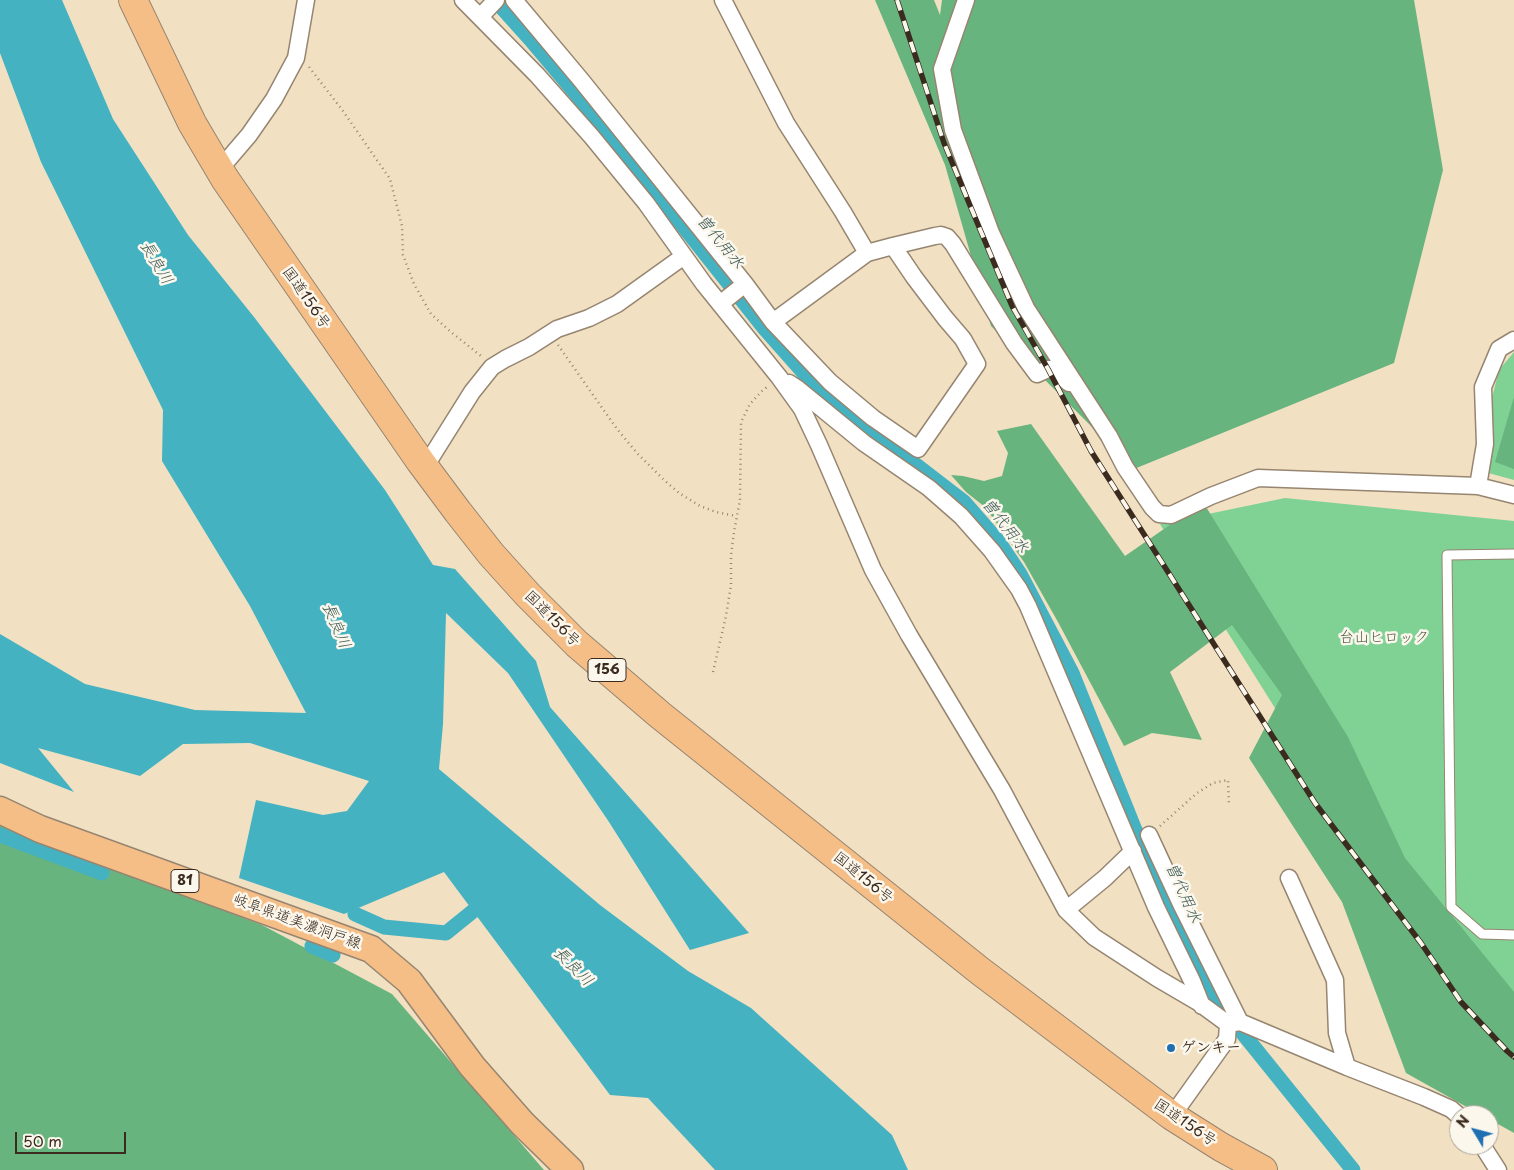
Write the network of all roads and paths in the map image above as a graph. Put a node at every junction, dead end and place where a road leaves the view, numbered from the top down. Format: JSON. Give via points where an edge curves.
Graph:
{"nodes":[{"id":1,"x":133,"y":0,"type":"edge"},
{"id":2,"x":306,"y":0,"type":"edge"},
{"id":3,"x":463,"y":0,"type":"edge"},
{"id":4,"x":514,"y":0,"type":"edge"},
{"id":5,"x":723,"y":0,"type":"edge"},
{"id":6,"x":966,"y":0,"type":"edge"},
{"id":7,"x":488,"y":8,"type":"edge"},
{"id":8,"x":296,"y":58,"type":"junction"},
{"id":9,"x":623,"y":153,"type":"junction"},
{"id":10,"x":218,"y":167,"type":"junction"},
{"id":11,"x":893,"y":246,"type":"junction"},
{"id":12,"x":868,"y":253,"type":"junction"},
{"id":13,"x":684,"y":256,"type":"junction"},
{"id":14,"x":733,"y":293,"type":"junction"},
{"id":15,"x":773,"y":322,"type":"junction"},
{"id":16,"x":549,"y":334,"type":"junction"},
{"id":17,"x":1514,"y":340,"type":"edge"},
{"id":18,"x":494,"y":366,"type":"junction"},
{"id":19,"x":781,"y":378,"type":"junction"},
{"id":20,"x":1079,"y":391,"type":"junction"},
{"id":21,"x":425,"y":467,"type":"junction"},
{"id":22,"x":1478,"y":486,"type":"junction"},
{"id":23,"x":1514,"y":495,"type":"edge"},
{"id":24,"x":737,"y":516,"type":"junction"},
{"id":25,"x":1514,"y":554,"type":"edge"},
{"id":26,"x":713,"y":672,"type":"dead end"},
{"id":27,"x":1229,"y":806,"type":"dead end"},
{"id":28,"x":0,"y":810,"type":"edge"},
{"id":29,"x":1149,"y":835,"type":"joint"},
{"id":30,"x":1133,"y":851,"type":"junction"},
{"id":31,"x":1290,"y":878,"type":"dead end"},
{"id":32,"x":1066,"y":910,"type":"junction"},
{"id":33,"x":1514,"y":935,"type":"edge"},
{"id":34,"x":1202,"y":1006,"type":"junction"},
{"id":35,"x":1234,"y":1023,"type":"junction"},
{"id":36,"x":1347,"y":1067,"type":"junction"},
{"id":37,"x":1449,"y":1108,"type":"edge"},
{"id":38,"x":1172,"y":1116,"type":"junction"},
{"id":39,"x":1488,"y":1155,"type":"edge"},
{"id":40,"x":570,"y":1170,"type":"edge"},
{"id":41,"x":1263,"y":1170,"type":"edge"},
{"id":42,"x":1498,"y":1170,"type":"edge"}],
"edges":[{"from":1,"to":10,"type":"highway","name":"国道156号","number":"156","via":[[192,123]]},
{"from":2,"to":8,"type":"street"},
{"from":3,"to":7,"type":"street"},
{"from":4,"to":9,"type":"street","via":[[581,80]]},
{"from":5,"to":12,"type":"street","via":[[786,123]]},
{"from":6,"to":20,"type":"street","via":[[942,69],[953,130],[991,234],[1026,308]]},
{"from":7,"to":9,"type":"street","via":[[537,75]]},
{"from":8,"to":10,"type":"street","via":[[274,99],[225,163]]},
{"from":8,"to":18,"type":"path","via":[[311,68],[390,179],[402,226],[403,255],[431,314]]},
{"from":9,"to":13,"type":"street","via":[[646,203]]},
{"from":9,"to":14,"type":"street"},
{"from":10,"to":21,"type":"highway","name":"国道156号","number":"156"},
{"from":11,"to":12,"type":"street"},
{"from":11,"to":15,"type":"street","via":[[963,339],[977,364],[918,450],[830,382]]},
{"from":11,"to":20,"type":"street","via":[[935,236],[947,237],[1037,374],[1053,370]]},
{"from":12,"to":15,"type":"street"},
{"from":13,"to":14,"type":"street"},
{"from":13,"to":16,"type":"street","via":[[617,304]]},
{"from":14,"to":15,"type":"street"},
{"from":14,"to":19,"type":"street"},
{"from":16,"to":18,"type":"street"},
{"from":16,"to":24,"type":"path","via":[[617,429],[664,480],[679,494],[700,506]]},
{"from":17,"to":22,"type":"street","via":[[1500,349],[1483,386],[1486,444]]},
{"from":18,"to":21,"type":"street","via":[[472,392]]},
{"from":19,"to":24,"type":"path","via":[[756,397],[741,422]]},
{"from":19,"to":30,"type":"street","via":[[798,388],[864,443],[929,488],[992,550],[1028,606]]},
{"from":19,"to":32,"type":"street","via":[[802,409],[873,570],[908,635],[1002,790]]},
{"from":20,"to":22,"type":"street","via":[[1125,467],[1159,514],[1170,515],[1258,478]]},
{"from":21,"to":38,"type":"highway","name":"国道156号","number":"156","via":[[491,554],[605,669],[980,971]]},
{"from":22,"to":23,"type":"street"},
{"from":24,"to":26,"type":"path","via":[[731,555],[731,585]]},
{"from":25,"to":33,"type":"lane","via":[[1447,555],[1451,907],[1482,934]]},
{"from":27,"to":29,"type":"path","via":[[1228,780],[1213,784],[1197,793]]},
{"from":28,"to":40,"type":"main road","name":"岐阜県道美濃洞戸線","number":"81","via":[[40,829],[371,949],[409,981],[478,1073]]},
{"from":29,"to":35,"type":"street"},
{"from":30,"to":32,"type":"street"},
{"from":30,"to":34,"type":"street"},
{"from":31,"to":36,"type":"street","via":[[1335,980],[1337,1033]]},
{"from":32,"to":34,"type":"street","via":[[1094,937]]},
{"from":34,"to":35,"type":"street"},
{"from":35,"to":36,"type":"street"},
{"from":35,"to":38,"type":"street","via":[[1227,1039]]},
{"from":36,"to":37,"type":"street"},
{"from":38,"to":41,"type":"highway","name":"国道156号","number":"156"},
{"from":39,"to":42,"type":"street"}]}
